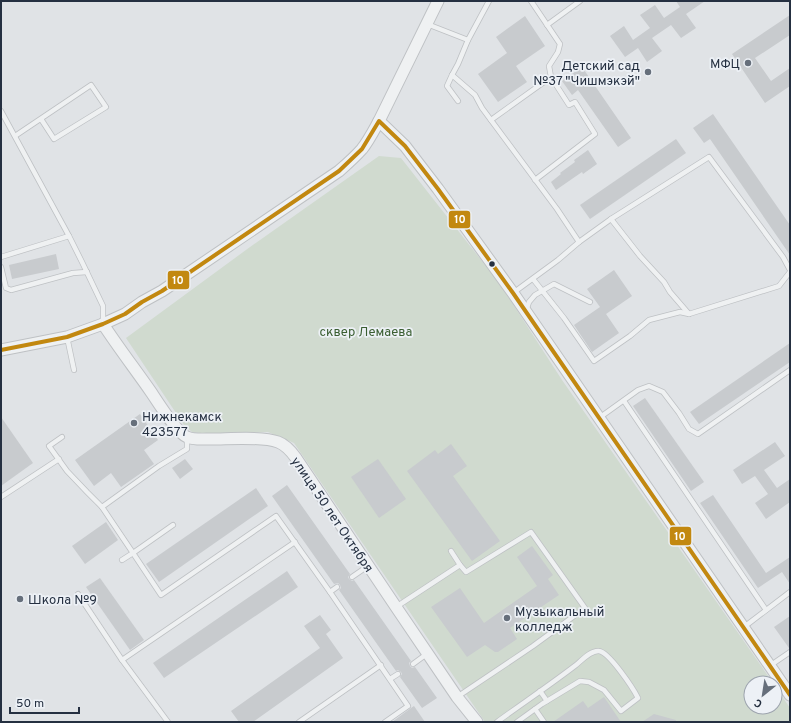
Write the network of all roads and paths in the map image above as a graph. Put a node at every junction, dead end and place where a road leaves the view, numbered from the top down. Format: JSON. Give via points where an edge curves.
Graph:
{"nodes":[{"id":1,"x":438,"y":1,"type":"edge"},
{"id":2,"x":489,"y":1,"type":"edge"},
{"id":3,"x":531,"y":1,"type":"edge"},
{"id":4,"x":580,"y":1,"type":"edge"},
{"id":5,"x":427,"y":24,"type":"junction"},
{"id":6,"x":547,"y":25,"type":"junction"},
{"id":7,"x":468,"y":40,"type":"junction"},
{"id":8,"x":452,"y":75,"type":"junction"},
{"id":9,"x":551,"y":77,"type":"junction"},
{"id":10,"x":458,"y":101,"type":"dead end"},
{"id":11,"x":1,"y":111,"type":"edge"},
{"id":12,"x":41,"y":119,"type":"junction"},
{"id":13,"x":491,"y":120,"type":"junction"},
{"id":14,"x":379,"y":121,"type":"junction"},
{"id":15,"x":14,"y":136,"type":"junction"},
{"id":16,"x":535,"y":180,"type":"junction"},
{"id":17,"x":610,"y":219,"type":"junction"},
{"id":18,"x":69,"y":236,"type":"junction"},
{"id":19,"x":578,"y":242,"type":"junction"},
{"id":20,"x":1,"y":257,"type":"edge"},
{"id":21,"x":1,"y":267,"type":"edge"},
{"id":22,"x":790,"y":271,"type":"edge"},
{"id":23,"x":87,"y":272,"type":"junction"},
{"id":24,"x":532,"y":279,"type":"junction"},
{"id":25,"x":542,"y":291,"type":"junction"},
{"id":26,"x":513,"y":294,"type":"junction"},
{"id":27,"x":590,"y":302,"type":"dead end"},
{"id":28,"x":526,"y":312,"type":"junction"},
{"id":29,"x":689,"y":314,"type":"junction"},
{"id":30,"x":103,"y":324,"type":"junction"},
{"id":31,"x":67,"y":337,"type":"junction"},
{"id":32,"x":1,"y":350,"type":"edge"},
{"id":33,"x":74,"y":370,"type":"dead end"},
{"id":34,"x":790,"y":370,"type":"edge"},
{"id":35,"x":624,"y":401,"type":"junction"},
{"id":36,"x":599,"y":418,"type":"junction"},
{"id":37,"x":62,"y":437,"type":"dead end"},
{"id":38,"x":187,"y":437,"type":"junction"},
{"id":39,"x":59,"y":459,"type":"junction"},
{"id":40,"x":1,"y":497,"type":"edge"},
{"id":41,"x":102,"y":507,"type":"junction"},
{"id":42,"x":173,"y":525,"type":"dead end"},
{"id":43,"x":295,"y":542,"type":"junction"},
{"id":44,"x":451,"y":551,"type":"dead end"},
{"id":45,"x":133,"y":553,"type":"junction"},
{"id":46,"x":122,"y":560,"type":"dead end"},
{"id":47,"x":460,"y":564,"type":"junction"},
{"id":48,"x":368,"y":566,"type":"junction"},
{"id":49,"x":352,"y":577,"type":"dead end"},
{"id":50,"x":337,"y":587,"type":"dead end"},
{"id":51,"x":330,"y":592,"type":"junction"},
{"id":52,"x":790,"y":592,"type":"edge"},
{"id":53,"x":78,"y":594,"type":"dead end"},
{"id":54,"x":396,"y":607,"type":"junction"},
{"id":55,"x":766,"y":610,"type":"junction"},
{"id":56,"x":743,"y":628,"type":"junction"},
{"id":57,"x":790,"y":652,"type":"edge"},
{"id":58,"x":428,"y":653,"type":"junction"},
{"id":59,"x":122,"y":660,"type":"junction"},
{"id":60,"x":413,"y":664,"type":"dead end"},
{"id":61,"x":381,"y":665,"type":"junction"},
{"id":62,"x":770,"y":666,"type":"junction"},
{"id":63,"x":398,"y":674,"type":"dead end"},
{"id":64,"x":390,"y":679,"type":"junction"},
{"id":65,"x":540,"y":691,"type":"junction"},
{"id":66,"x":790,"y":696,"type":"edge"},
{"id":67,"x":457,"y":697,"type":"junction"},
{"id":68,"x":547,"y":701,"type":"junction"},
{"id":69,"x":535,"y":710,"type":"junction"},
{"id":70,"x":168,"y":722,"type":"edge"},
{"id":71,"x":299,"y":722,"type":"edge"},
{"id":72,"x":385,"y":722,"type":"edge"},
{"id":73,"x":477,"y":722,"type":"edge"},
{"id":74,"x":497,"y":722,"type":"edge"},
{"id":75,"x":517,"y":722,"type":"edge"},
{"id":76,"x":544,"y":722,"type":"edge"}],
"edges":[{"from":1,"to":5,"type":"street"},
{"from":2,"to":7,"type":"lane"},
{"from":3,"to":6,"type":"lane"},
{"from":4,"to":6,"type":"lane"},
{"from":5,"to":7,"type":"lane"},
{"from":5,"to":14,"type":"street"},
{"from":6,"to":9,"type":"lane","via":[[560,44],[549,66]]},
{"from":7,"to":8,"type":"lane"},
{"from":8,"to":10,"type":"lane","via":[[447,86]]},
{"from":8,"to":13,"type":"lane","via":[[475,95]]},
{"from":9,"to":13,"type":"lane"},
{"from":9,"to":16,"type":"lane","via":[[570,105],[575,102],[596,134]]},
{"from":11,"to":15,"type":"lane"},
{"from":12,"to":12,"type":"lane","via":[[91,85],[106,107],[54,139]]},
{"from":12,"to":15,"type":"lane"},
{"from":13,"to":16,"type":"lane"},
{"from":14,"to":26,"type":"street","via":[[400,141],[438,189]]},
{"from":14,"to":30,"type":"street","via":[[362,149],[339,171],[162,291],[125,314]]},
{"from":15,"to":18,"type":"lane"},
{"from":16,"to":19,"type":"lane"},
{"from":17,"to":19,"type":"lane"},
{"from":17,"to":22,"type":"lane","via":[[709,157],[783,257]]},
{"from":17,"to":29,"type":"lane"},
{"from":18,"to":20,"type":"lane"},
{"from":18,"to":23,"type":"lane"},
{"from":19,"to":24,"type":"lane"},
{"from":21,"to":23,"type":"lane","via":[[6,288],[11,290],[73,273]]},
{"from":22,"to":29,"type":"lane","via":[[779,286]]},
{"from":23,"to":30,"type":"lane","via":[[103,306]]},
{"from":24,"to":25,"type":"lane"},
{"from":24,"to":26,"type":"lane"},
{"from":25,"to":27,"type":"lane","via":[[554,284]]},
{"from":25,"to":28,"type":"lane","via":[[529,302]]},
{"from":25,"to":29,"type":"lane","via":[[594,361],[649,320],[680,312]]},
{"from":26,"to":28,"type":"street"},
{"from":28,"to":36,"type":"street"},
{"from":30,"to":31,"type":"street"},
{"from":30,"to":38,"type":"street","via":[[166,413]]},
{"from":31,"to":32,"type":"street"},
{"from":31,"to":33,"type":"lane"},
{"from":34,"to":35,"type":"lane","via":[[698,434],[689,429],[663,392],[649,386],[638,390]]},
{"from":35,"to":36,"type":"lane"},
{"from":35,"to":55,"type":"lane"},
{"from":36,"to":56,"type":"street"},
{"from":37,"to":39,"type":"lane","via":[[49,446]]},
{"from":38,"to":41,"type":"lane","via":[[187,449]]},
{"from":38,"to":48,"type":"street","name":"улица 50 лет Октября","via":[[205,440],[264,439],[284,445],[296,458]]},
{"from":39,"to":40,"type":"lane"},
{"from":39,"to":41,"type":"lane","via":[[67,471]]},
{"from":41,"to":45,"type":"lane"},
{"from":42,"to":45,"type":"lane"},
{"from":43,"to":45,"type":"lane","via":[[276,516],[161,595]]},
{"from":43,"to":51,"type":"lane"},
{"from":43,"to":59,"type":"lane"},
{"from":44,"to":47,"type":"lane"},
{"from":45,"to":46,"type":"lane"},
{"from":47,"to":54,"type":"lane"},
{"from":47,"to":67,"type":"lane","via":[[466,572],[531,532],[585,608]]},
{"from":48,"to":49,"type":"lane"},
{"from":48,"to":54,"type":"street","name":"улица 50 лет Октября"},
{"from":50,"to":51,"type":"lane"},
{"from":51,"to":61,"type":"lane"},
{"from":52,"to":55,"type":"lane"},
{"from":53,"to":59,"type":"lane"},
{"from":54,"to":58,"type":"street","name":"улица 50 лет Октября"},
{"from":55,"to":56,"type":"lane"},
{"from":56,"to":62,"type":"street"},
{"from":57,"to":62,"type":"lane"},
{"from":58,"to":60,"type":"lane"},
{"from":58,"to":67,"type":"street","name":"улица 50 лет Октября"},
{"from":59,"to":70,"type":"lane"},
{"from":61,"to":64,"type":"lane"},
{"from":61,"to":71,"type":"lane"},
{"from":62,"to":66,"type":"street"},
{"from":63,"to":64,"type":"lane"},
{"from":64,"to":72,"type":"lane","via":[[408,706]]},
{"from":65,"to":68,"type":"lane"},
{"from":65,"to":68,"type":"lane","via":[[591,653],[598,651],[603,652],[621,671],[638,698],[621,711],[604,690],[589,682],[580,681]]},
{"from":65,"to":74,"type":"lane"},
{"from":67,"to":73,"type":"street","name":"улица 50 лет Октября"},
{"from":68,"to":69,"type":"lane"},
{"from":69,"to":75,"type":"lane"},
{"from":69,"to":76,"type":"lane"}]}
